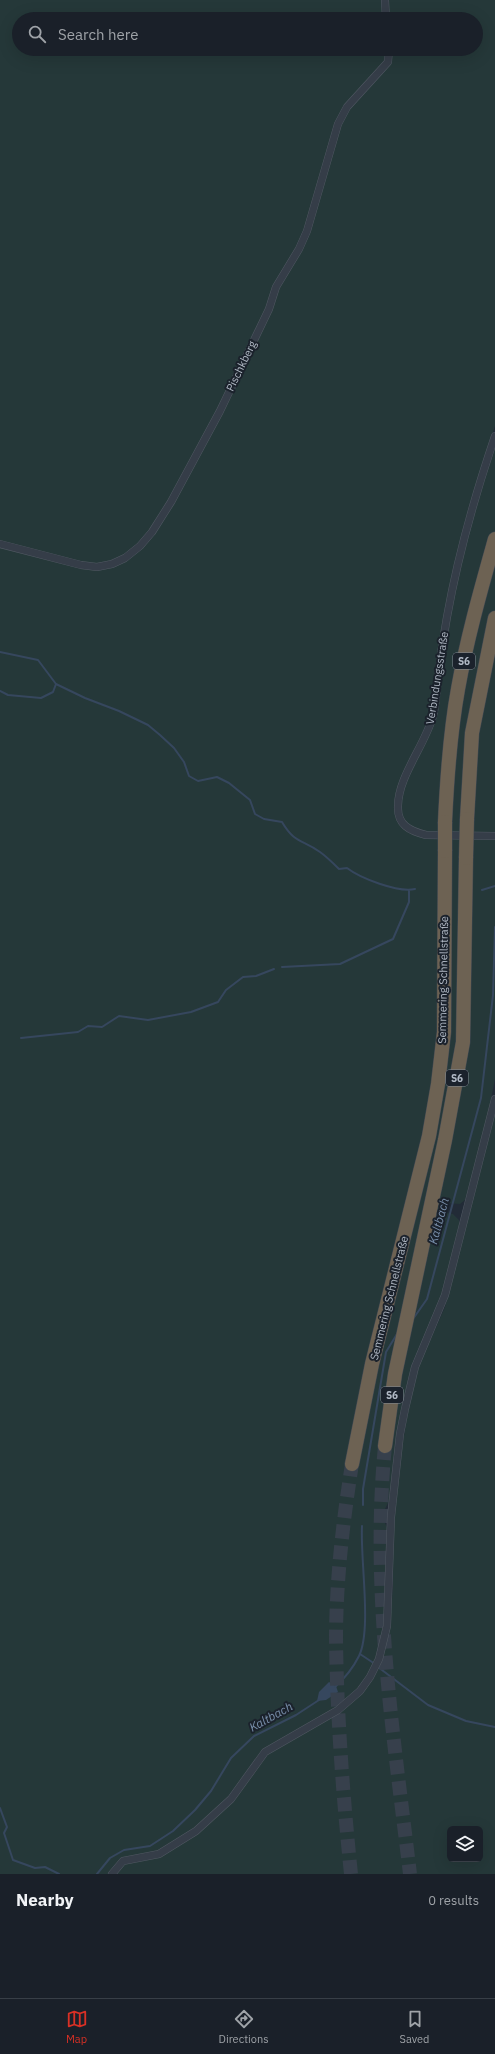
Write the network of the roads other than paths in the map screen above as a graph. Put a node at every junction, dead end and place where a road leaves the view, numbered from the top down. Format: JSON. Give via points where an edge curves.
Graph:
{"nodes":[{"id":1,"x":385,"y":0,"type":"edge"},
{"id":2,"x":386,"y":12,"type":"edge"},
{"id":3,"x":388,"y":56,"type":"edge"},
{"id":4,"x":495,"y":436,"type":"edge"},
{"id":5,"x":495,"y":539,"type":"edge"},
{"id":6,"x":0,"y":544,"type":"edge"},
{"id":7,"x":495,"y":618,"type":"edge"},
{"id":8,"x":493,"y":836,"type":"edge"},
{"id":9,"x":495,"y":1099,"type":"edge"},
{"id":10,"x":384,"y":1446,"type":"tunnel mouth"},
{"id":11,"x":352,"y":1464,"type":"tunnel mouth"},
{"id":12,"x":112,"y":1874,"type":"edge"}],
"edges":[{"from":1,"to":2,"type":"street"},
{"from":3,"to":6,"type":"street","name":"Pischkberg","via":[[388,62],[347,107],[338,124],[302,243],[276,287],[269,309],[220,411],[152,532],[140,546],[124,558],[98,568],[80,566]]},
{"from":4,"to":8,"type":"street","name":"Verbindungsstraße","via":[[463,541],[447,616],[433,714],[426,738],[401,788],[398,805],[402,822],[409,830],[415,832],[426,835]]},
{"from":5,"to":11,"type":"highway","name":"Semmering Schnellstraße","number":"S6","bridge":true,"via":[[473,616],[457,691],[447,785],[444,1032],[438,1084],[429,1136],[372,1364]]},
{"from":7,"to":10,"type":"highway","name":"Semmering Schnellstraße","number":"S6","bridge":true,"via":[[472,733],[467,819],[463,1042],[445,1140],[401,1344]]},
{"from":9,"to":12,"type":"street","via":[[445,1295],[415,1368],[405,1409],[391,1517],[387,1626],[383,1649],[376,1665],[360,1690],[338,1710],[265,1752],[231,1799],[196,1831],[159,1854],[123,1861]]}]}
